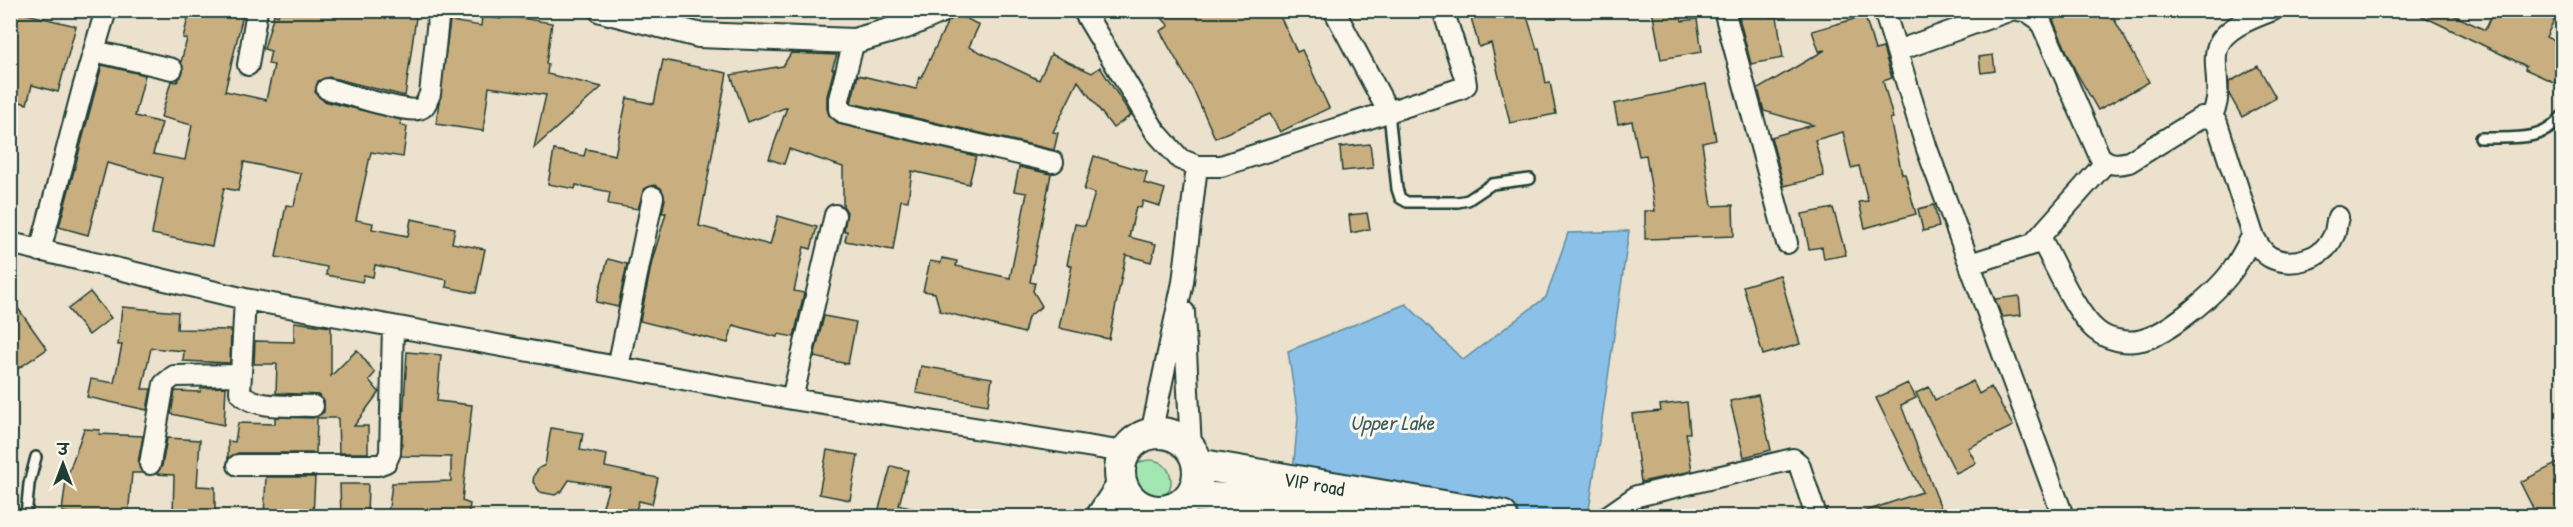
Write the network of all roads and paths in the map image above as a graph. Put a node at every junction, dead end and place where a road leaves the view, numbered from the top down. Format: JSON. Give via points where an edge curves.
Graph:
{"nodes":[{"id":1,"x":106,"y":10,"type":"edge"},
{"id":2,"x":257,"y":10,"type":"edge"},
{"id":3,"x":439,"y":10,"type":"edge"},
{"id":4,"x":602,"y":10,"type":"edge"},
{"id":5,"x":942,"y":10,"type":"edge"},
{"id":6,"x":1083,"y":10,"type":"edge"},
{"id":7,"x":1334,"y":10,"type":"edge"},
{"id":8,"x":1443,"y":10,"type":"edge"},
{"id":9,"x":1724,"y":10,"type":"edge"},
{"id":10,"x":1884,"y":10,"type":"edge"},
{"id":11,"x":2011,"y":10,"type":"edge"},
{"id":12,"x":2018,"y":10,"type":"edge"},
{"id":13,"x":2273,"y":10,"type":"edge"},
{"id":14,"x":854,"y":41,"type":"junction"},
{"id":15,"x":94,"y":51,"type":"junction"},
{"id":16,"x":1897,"y":51,"type":"junction"},
{"id":17,"x":248,"y":65,"type":"dead end"},
{"id":18,"x":172,"y":69,"type":"dead end"},
{"id":19,"x":327,"y":89,"type":"dead end"},
{"id":20,"x":1389,"y":113,"type":"junction"},
{"id":21,"x":2562,"y":116,"type":"edge"},
{"id":22,"x":2210,"y":118,"type":"junction"},
{"id":23,"x":2480,"y":138,"type":"dead end"},
{"id":24,"x":1053,"y":162,"type":"dead end"},
{"id":25,"x":2106,"y":162,"type":"junction"},
{"id":26,"x":1197,"y":166,"type":"junction"},
{"id":27,"x":1530,"y":179,"type":"dead end"},
{"id":28,"x":653,"y":197,"type":"dead end"},
{"id":29,"x":835,"y":215,"type":"dead end"},
{"id":30,"x":2338,"y":217,"type":"dead end"},
{"id":31,"x":2253,"y":235,"type":"junction"},
{"id":32,"x":2040,"y":237,"type":"junction"},
{"id":33,"x":10,"y":243,"type":"edge"},
{"id":34,"x":1787,"y":243,"type":"dead end"},
{"id":35,"x":40,"y":251,"type":"junction"},
{"id":36,"x":1970,"y":264,"type":"junction"},
{"id":37,"x":1183,"y":282,"type":"junction"},
{"id":38,"x":245,"y":299,"type":"junction"},
{"id":39,"x":393,"y":326,"type":"junction"},
{"id":40,"x":618,"y":367,"type":"junction"},
{"id":41,"x":240,"y":375,"type":"junction"},
{"id":42,"x":792,"y":399,"type":"junction"},
{"id":43,"x":313,"y":406,"type":"dead end"},
{"id":44,"x":1151,"y":434,"type":"junction"},
{"id":45,"x":1124,"y":452,"type":"junction"},
{"id":46,"x":1194,"y":456,"type":"junction"},
{"id":47,"x":36,"y":457,"type":"dead end"},
{"id":48,"x":150,"y":464,"type":"dead end"},
{"id":49,"x":238,"y":465,"type":"dead end"},
{"id":50,"x":1122,"y":486,"type":"junction"},
{"id":51,"x":1259,"y":489,"type":"junction"},
{"id":52,"x":1190,"y":496,"type":"junction"},
{"id":53,"x":1151,"y":514,"type":"edge"},
{"id":54,"x":26,"y":516,"type":"edge"},
{"id":55,"x":1102,"y":516,"type":"edge"},
{"id":56,"x":1352,"y":516,"type":"edge"},
{"id":57,"x":1502,"y":516,"type":"edge"},
{"id":58,"x":1608,"y":516,"type":"edge"},
{"id":59,"x":1816,"y":516,"type":"edge"},
{"id":60,"x":2063,"y":516,"type":"edge"}],
"edges":[{"from":1,"to":15,"type":"street"},
{"from":2,"to":17,"type":"street"},
{"from":3,"to":19,"type":"street","via":[[430,94],[424,106],[417,110],[402,108]]},
{"from":4,"to":14,"type":"street","via":[[698,35]]},
{"from":5,"to":14,"type":"street","via":[[906,26]]},
{"from":6,"to":26,"type":"street","via":[[1155,131],[1180,159]]},
{"from":7,"to":20,"type":"street"},
{"from":8,"to":20,"type":"street","via":[[1466,85]]},
{"from":9,"to":34,"type":"street"},
{"from":10,"to":16,"type":"street"},
{"from":11,"to":16,"type":"street"},
{"from":12,"to":25,"type":"street","via":[[2040,21],[2100,157]]},
{"from":13,"to":22,"type":"street","via":[[2219,42],[2218,100]]},
{"from":14,"to":24,"type":"street","via":[[839,99],[839,109],[846,114]]},
{"from":15,"to":18,"type":"street"},
{"from":15,"to":35,"type":"street"},
{"from":16,"to":36,"type":"street","via":[[1927,148]]},
{"from":20,"to":26,"type":"street","via":[[1221,166]]},
{"from":20,"to":27,"type":"lane","via":[[1396,189],[1407,202],[1458,202],[1492,184]]},
{"from":21,"to":23,"type":"lane","via":[[2548,132]]},
{"from":22,"to":25,"type":"street","via":[[2202,117],[2129,162]]},
{"from":22,"to":31,"type":"street","via":[[2217,123]]},
{"from":25,"to":32,"type":"street"},
{"from":26,"to":37,"type":"street"},
{"from":28,"to":40,"type":"street"},
{"from":29,"to":42,"type":"street"},
{"from":30,"to":31,"type":"street","via":[[2333,237],[2321,252],[2305,260],[2288,263],[2268,256]]},
{"from":31,"to":32,"type":"street","via":[[2233,270],[2211,295],[2168,327],[2142,340],[2110,338],[2097,332],[2084,318]]},
{"from":32,"to":36,"type":"street","via":[[2021,250]]},
{"from":33,"to":35,"type":"street"},
{"from":35,"to":38,"type":"street"},
{"from":36,"to":60,"type":"street"},
{"from":37,"to":44,"type":"street"},
{"from":37,"to":46,"type":"street"},
{"from":38,"to":39,"type":"street"},
{"from":38,"to":41,"type":"street"},
{"from":39,"to":40,"type":"street"},
{"from":39,"to":49,"type":"street","via":[[387,462]]},
{"from":40,"to":42,"type":"street"},
{"from":41,"to":43,"type":"street","via":[[240,392],[246,400]]},
{"from":41,"to":48,"type":"street","via":[[168,378]]},
{"from":42,"to":45,"type":"street"},
{"from":44,"to":45,"type":"main road","via":[[1140,437]]},
{"from":44,"to":46,"type":"main road","name":"VIP road","via":[[1178,438]]},
{"from":45,"to":50,"type":"main road","via":[[1119,469]]},
{"from":46,"to":51,"type":"main road","name":"VIP road"},
{"from":46,"to":52,"type":"main road","via":[[1197,481]]},
{"from":47,"to":54,"type":"lane"},
{"from":50,"to":53,"type":"main road","via":[[1134,503]]},
{"from":50,"to":55,"type":"main road"},
{"from":51,"to":52,"type":"main road","name":"VIP road"},
{"from":51,"to":56,"type":"main road","name":"VIP road"},
{"from":51,"to":57,"type":"main road","name":"VIP road"},
{"from":52,"to":53,"type":"main road","via":[[1173,508]]},
{"from":58,"to":59,"type":"street","via":[[1636,496],[1793,459],[1799,464]]}]}
